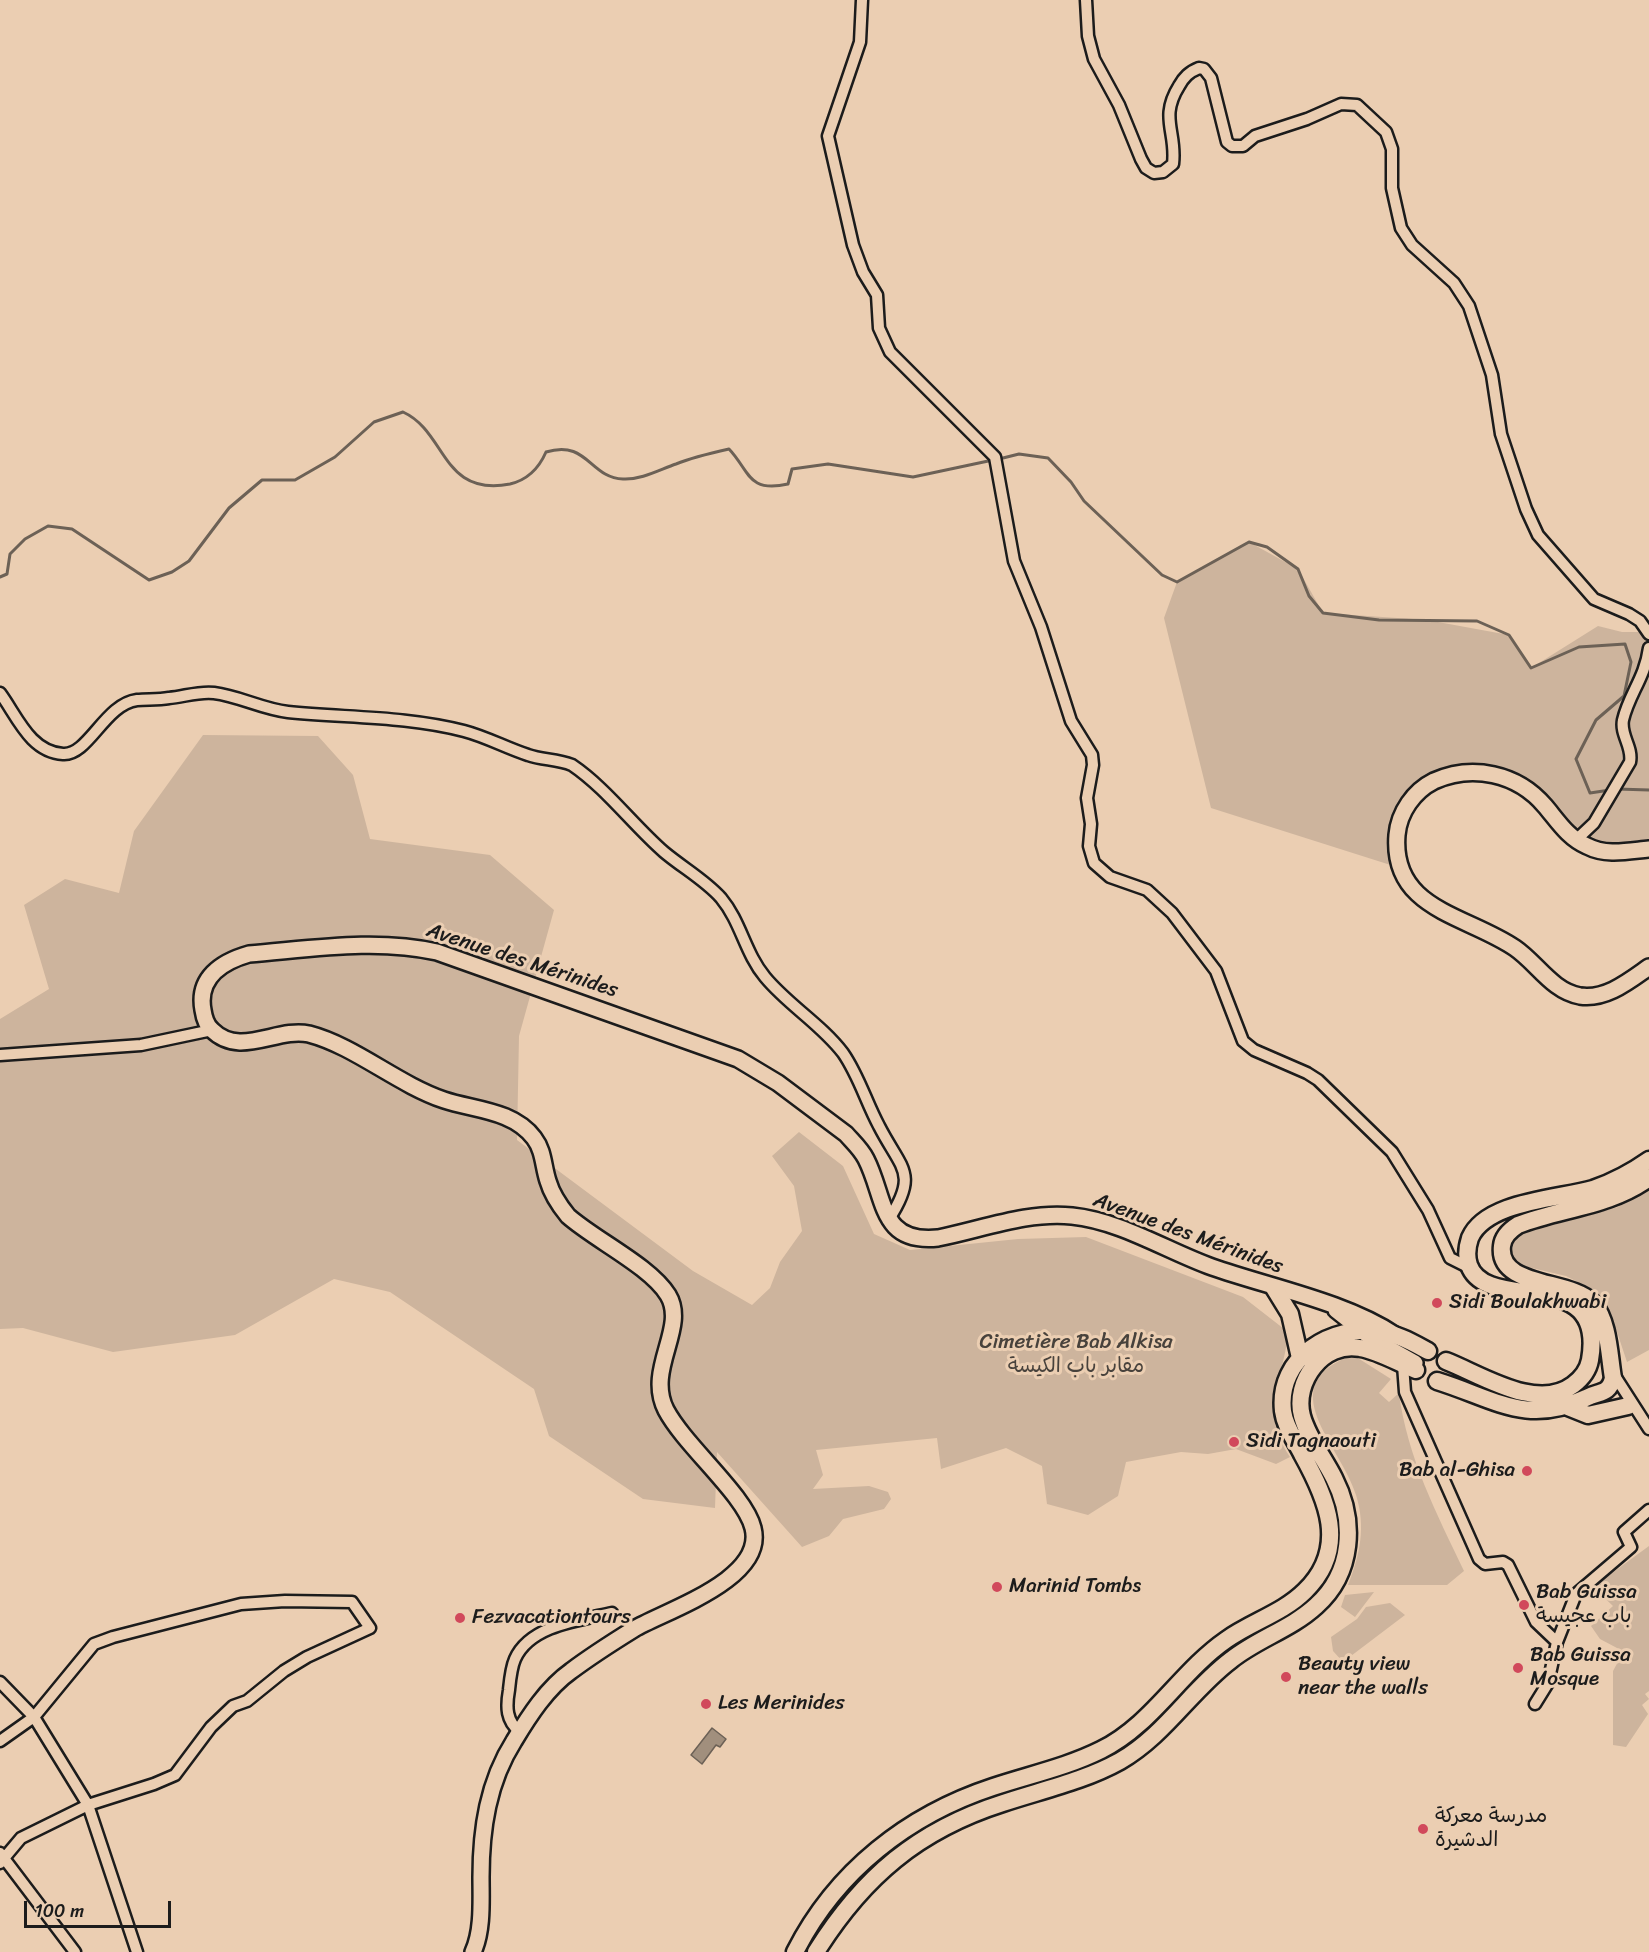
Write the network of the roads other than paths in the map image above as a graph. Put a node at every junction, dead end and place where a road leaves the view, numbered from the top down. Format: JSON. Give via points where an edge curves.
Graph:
{"nodes":[{"id":1,"x":862,"y":0,"type":"edge"},
{"id":2,"x":1086,"y":0,"type":"edge"},
{"id":3,"x":1649,"y":634,"type":"edge"},
{"id":4,"x":1649,"y":648,"type":"edge"},
{"id":5,"x":0,"y":693,"type":"edge"},
{"id":6,"x":1576,"y":840,"type":"junction"},
{"id":7,"x":1649,"y":849,"type":"edge"},
{"id":8,"x":1649,"y":967,"type":"edge"},
{"id":9,"x":212,"y":1030,"type":"junction"},
{"id":10,"x":0,"y":1054,"type":"edge"},
{"id":11,"x":1649,"y":1160,"type":"edge"},
{"id":12,"x":1649,"y":1178,"type":"edge"},
{"id":13,"x":889,"y":1220,"type":"junction"},
{"id":14,"x":1470,"y":1268,"type":"junction"},
{"id":15,"x":1274,"y":1288,"type":"junction"},
{"id":16,"x":1331,"y":1306,"type":"junction"},
{"id":17,"x":1360,"y":1330,"type":"junction"},
{"id":18,"x":1395,"y":1335,"type":"junction"},
{"id":19,"x":1428,"y":1351,"type":"junction"},
{"id":20,"x":1300,"y":1358,"type":"junction"},
{"id":21,"x":1446,"y":1361,"type":"junction"},
{"id":22,"x":1412,"y":1366,"type":"junction"},
{"id":23,"x":1612,"y":1372,"type":"junction"},
{"id":24,"x":1437,"y":1381,"type":"junction"},
{"id":25,"x":1597,"y":1394,"type":"junction"},
{"id":26,"x":1568,"y":1407,"type":"junction"},
{"id":27,"x":1633,"y":1408,"type":"junction"},
{"id":28,"x":1649,"y":1430,"type":"edge"},
{"id":29,"x":1649,"y":1510,"type":"edge"},
{"id":30,"x":612,"y":1613,"type":"dead end"},
{"id":31,"x":1557,"y":1642,"type":"junction"},
{"id":32,"x":0,"y":1682,"type":"edge"},
{"id":33,"x":1535,"y":1704,"type":"dead end"},
{"id":34,"x":34,"y":1717,"type":"junction"},
{"id":35,"x":520,"y":1732,"type":"junction"},
{"id":36,"x":0,"y":1741,"type":"edge"},
{"id":37,"x":88,"y":1805,"type":"junction"},
{"id":38,"x":1,"y":1858,"type":"edge"},
{"id":39,"x":75,"y":1952,"type":"edge"},
{"id":40,"x":137,"y":1952,"type":"edge"},
{"id":41,"x":473,"y":1952,"type":"edge"},
{"id":42,"x":795,"y":1952,"type":"edge"},
{"id":43,"x":816,"y":1952,"type":"edge"}],
"edges":[{"from":1,"to":14,"type":"street","via":[[860,42],[828,136],[855,251],[877,295],[879,328],[890,352],[997,461],[1014,561],[1041,627],[1071,721],[1092,755],[1087,798],[1089,846],[1094,863],[1110,877],[1158,898],[1216,971],[1243,1041],[1318,1080],[1381,1140],[1428,1210],[1450,1258]]},
{"from":2,"to":3,"type":"street","via":[[1094,59],[1119,105],[1141,159],[1154,173],[1173,164],[1170,102],[1184,78],[1199,68],[1211,78],[1227,142],[1232,146],[1243,147],[1260,134],[1341,104],[1357,105],[1386,132],[1392,149],[1392,188],[1401,228],[1412,245],[1454,283],[1469,306],[1492,375],[1501,434],[1538,535],[1594,599],[1640,621]]},
{"from":4,"to":6,"type":"street","via":[[1643,676],[1622,728],[1631,755],[1594,823]]},
{"from":5,"to":13,"type":"street","via":[[29,737],[60,754],[76,751],[120,706],[135,700],[214,693],[288,712],[373,716],[463,731],[528,755],[572,765],[665,852],[720,897],[764,976],[842,1052],[885,1139],[903,1166],[907,1181],[904,1193]]},
{"from":6,"to":7,"type":"main road","via":[[1609,852]]},
{"from":6,"to":8,"type":"main road","via":[[1532,793],[1483,771],[1446,776],[1417,793],[1405,810],[1397,845],[1401,869],[1421,897],[1508,943],[1567,992],[1597,996],[1614,990]]},
{"from":9,"to":10,"type":"street","via":[[141,1045]]},
{"from":9,"to":13,"type":"main road","name":"Avenue des Mérinides","via":[[204,1019],[201,1000],[206,981],[230,959],[249,954],[382,944],[437,952],[705,1046],[761,1071],[857,1146],[866,1158]]},
{"from":9,"to":35,"type":"main road","via":[[224,1038],[250,1042],[285,1034],[308,1034],[335,1044],[397,1080],[444,1100],[497,1113],[524,1126],[536,1139],[550,1187],[568,1216],[653,1278],[669,1297],[673,1328],[659,1374],[664,1407],[748,1518],[754,1535],[749,1554],[741,1567],[720,1584],[634,1629],[569,1672]]},
{"from":11,"to":14,"type":"main road","via":[[1603,1185],[1517,1206],[1489,1218],[1471,1237],[1467,1255]]},
{"from":12,"to":23,"type":"main road","via":[[1606,1201],[1518,1225],[1502,1243],[1504,1260],[1516,1274],[1574,1290],[1594,1304],[1604,1327]]},
{"from":13,"to":15,"type":"main road","name":"Avenue des Mérinides","via":[[908,1236],[920,1240],[1052,1215],[1092,1219]]},
{"from":14,"to":21,"type":"main road","via":[[1483,1281],[1561,1299],[1578,1309],[1590,1337],[1586,1372],[1561,1392],[1538,1396]]},
{"from":15,"to":16,"type":"main road","name":"Avenue des Mérinides"},
{"from":15,"to":20,"type":"main road","via":[[1290,1314]]},
{"from":16,"to":17,"type":"main road"},
{"from":16,"to":18,"type":"main road","name":"Avenue des Mérinides","via":[[1365,1316]]},
{"from":17,"to":18,"type":"main road"},
{"from":17,"to":20,"type":"main road","via":[[1324,1339]]},
{"from":17,"to":22,"type":"main road"},
{"from":18,"to":19,"type":"main road"},
{"from":19,"to":21,"type":"main road","via":[[1437,1352]]},
{"from":19,"to":22,"type":"main road"},
{"from":20,"to":42,"type":"main road","via":[[1285,1387],[1284,1418],[1324,1496],[1330,1532],[1327,1561],[1312,1583],[1290,1604],[1226,1640],[1141,1723],[1102,1750],[964,1797],[894,1835],[826,1900]]},
{"from":21,"to":24,"type":"main road","via":[[1446,1373]]},
{"from":22,"to":24,"type":"main road","via":[[1425,1381]]},
{"from":22,"to":31,"type":"street","via":[[1405,1392],[1479,1559],[1485,1564],[1506,1563],[1536,1622]]},
{"from":22,"to":43,"type":"main road","via":[[1361,1348],[1345,1348],[1317,1362],[1303,1386],[1303,1419],[1340,1490],[1348,1524],[1342,1570],[1322,1601],[1230,1660],[1164,1727],[1125,1758],[1085,1777],[965,1816],[902,1853],[858,1892]]},
{"from":23,"to":25,"type":"main road","via":[[1612,1386]]},
{"from":23,"to":27,"type":"street"},
{"from":24,"to":26,"type":"main road","via":[[1529,1411]]},
{"from":25,"to":26,"type":"main road"},
{"from":25,"to":27,"type":"street"},
{"from":26,"to":27,"type":"main road","via":[[1588,1415]]},
{"from":27,"to":28,"type":"street"},
{"from":29,"to":31,"type":"street","via":[[1624,1532],[1631,1547],[1576,1594]]},
{"from":30,"to":35,"type":"street","via":[[543,1631],[525,1645],[515,1658],[507,1702],[509,1720]]},
{"from":31,"to":33,"type":"street","via":[[1548,1683]]},
{"from":32,"to":34,"type":"street"},
{"from":34,"to":36,"type":"street"},
{"from":34,"to":37,"type":"street"},
{"from":34,"to":37,"type":"street","via":[[94,1644],[112,1637],[241,1604],[285,1601],[352,1602],[370,1628],[307,1657],[247,1701],[233,1706],[211,1727],[175,1775]]},
{"from":35,"to":41,"type":"main road","via":[[500,1766],[489,1800]]},
{"from":37,"to":38,"type":"street","via":[[21,1838]]},
{"from":37,"to":40,"type":"street"},
{"from":38,"to":39,"type":"street"}]}
